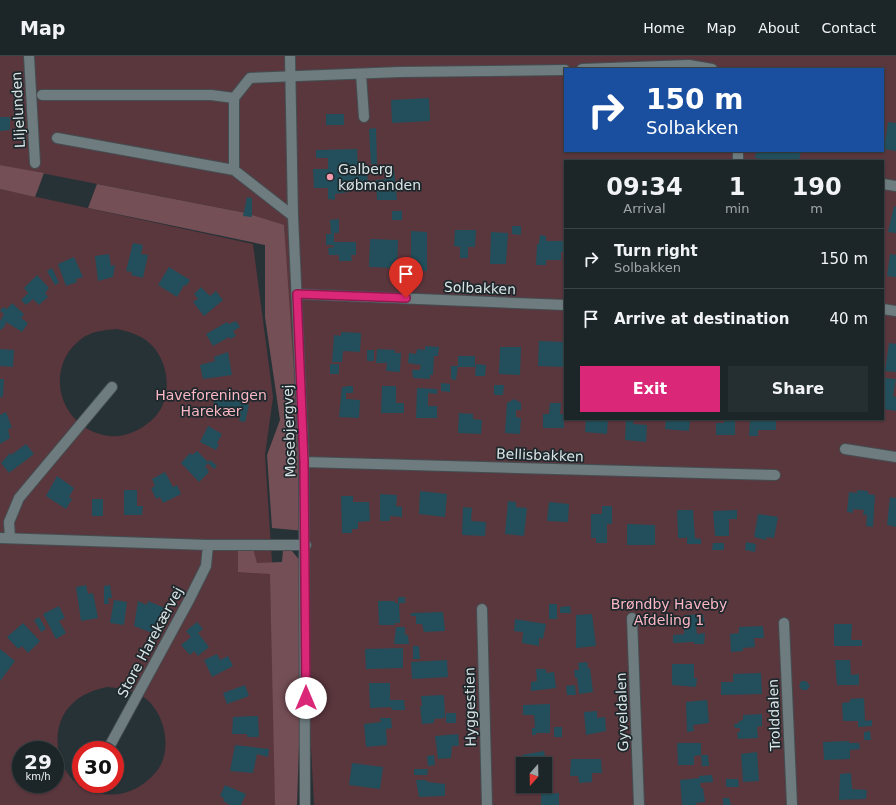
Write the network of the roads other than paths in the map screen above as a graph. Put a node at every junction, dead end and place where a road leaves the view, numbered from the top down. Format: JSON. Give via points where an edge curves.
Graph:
{"nodes":[{"id":1,"x":29,"y":56,"type":"edge"},
{"id":2,"x":290,"y":56,"type":"edge"},
{"id":3,"x":609,"y":68,"type":"edge"},
{"id":4,"x":706,"y":68,"type":"edge"},
{"id":5,"x":564,"y":70,"type":"edge"},
{"id":6,"x":362,"y":74,"type":"junction"},
{"id":7,"x":291,"y":76,"type":"junction"},
{"id":8,"x":42,"y":96,"type":"dead end"},
{"id":9,"x":234,"y":98,"type":"junction"},
{"id":10,"x":364,"y":117,"type":"dead end"},
{"id":11,"x":57,"y":138,"type":"dead end"},
{"id":12,"x":35,"y":163,"type":"dead end"},
{"id":13,"x":234,"y":170,"type":"junction"},
{"id":14,"x":884,"y":184,"type":"edge"},
{"id":15,"x":896,"y":186,"type":"edge"},
{"id":16,"x":293,"y":216,"type":"junction"},
{"id":17,"x":297,"y":294,"type":"junction"},
{"id":18,"x":564,"y":305,"type":"edge"},
{"id":19,"x":884,"y":309,"type":"edge"},
{"id":20,"x":896,"y":311,"type":"edge"},
{"id":21,"x":112,"y":387,"type":"dead end"},
{"id":22,"x":845,"y":449,"type":"dead end"},
{"id":23,"x":896,"y":457,"type":"edge"},
{"id":24,"x":304,"y":462,"type":"junction"},
{"id":25,"x":775,"y":475,"type":"dead end"},
{"id":26,"x":5,"y":538,"type":"edge"},
{"id":27,"x":306,"y":545,"type":"junction"},
{"id":28,"x":208,"y":546,"type":"junction"},
{"id":29,"x":482,"y":609,"type":"dead end"},
{"id":30,"x":632,"y":618,"type":"dead end"},
{"id":31,"x":784,"y":623,"type":"dead end"},
{"id":32,"x":112,"y":741,"type":"edge"},
{"id":33,"x":306,"y":805,"type":"edge"},
{"id":34,"x":487,"y":805,"type":"edge"},
{"id":35,"x":639,"y":805,"type":"edge"},
{"id":36,"x":792,"y":805,"type":"edge"}],
"edges":[{"from":1,"to":12,"type":"street","name":"Liljelunden"},
{"from":2,"to":7,"type":"street","name":"Mosebjergvej"},
{"from":3,"to":4,"type":"street","via":[[689,65]]},
{"from":5,"to":6,"type":"street"},
{"from":6,"to":7,"type":"street"},
{"from":6,"to":10,"type":"street"},
{"from":7,"to":9,"type":"street","via":[[250,78]]},
{"from":7,"to":16,"type":"street","name":"Mosebjergvej"},
{"from":8,"to":9,"type":"street","via":[[211,95]]},
{"from":9,"to":13,"type":"street"},
{"from":11,"to":13,"type":"street"},
{"from":13,"to":16,"type":"street"},
{"from":14,"to":15,"type":"street"},
{"from":16,"to":17,"type":"street","name":"Mosebjergvej"},
{"from":17,"to":18,"type":"street","name":"Solbakken"},
{"from":17,"to":24,"type":"street","name":"Mosebjergvej"},
{"from":19,"to":20,"type":"street"},
{"from":21,"to":26,"type":"street","via":[[19,498]]},
{"from":22,"to":23,"type":"street"},
{"from":24,"to":25,"type":"street","name":"Bellisbakken"},
{"from":24,"to":27,"type":"street","name":"Mosebjergvej"},
{"from":26,"to":28,"type":"street"},
{"from":27,"to":28,"type":"street"},
{"from":27,"to":33,"type":"street","name":"Mosebjergvej"},
{"from":28,"to":32,"type":"street","name":"Store Harekærvej","via":[[206,566]]},
{"from":29,"to":34,"type":"street","name":"Hyggestien"},
{"from":30,"to":35,"type":"street","name":"Gyveldalen"},
{"from":31,"to":36,"type":"street","name":"Trolddalen"}]}
